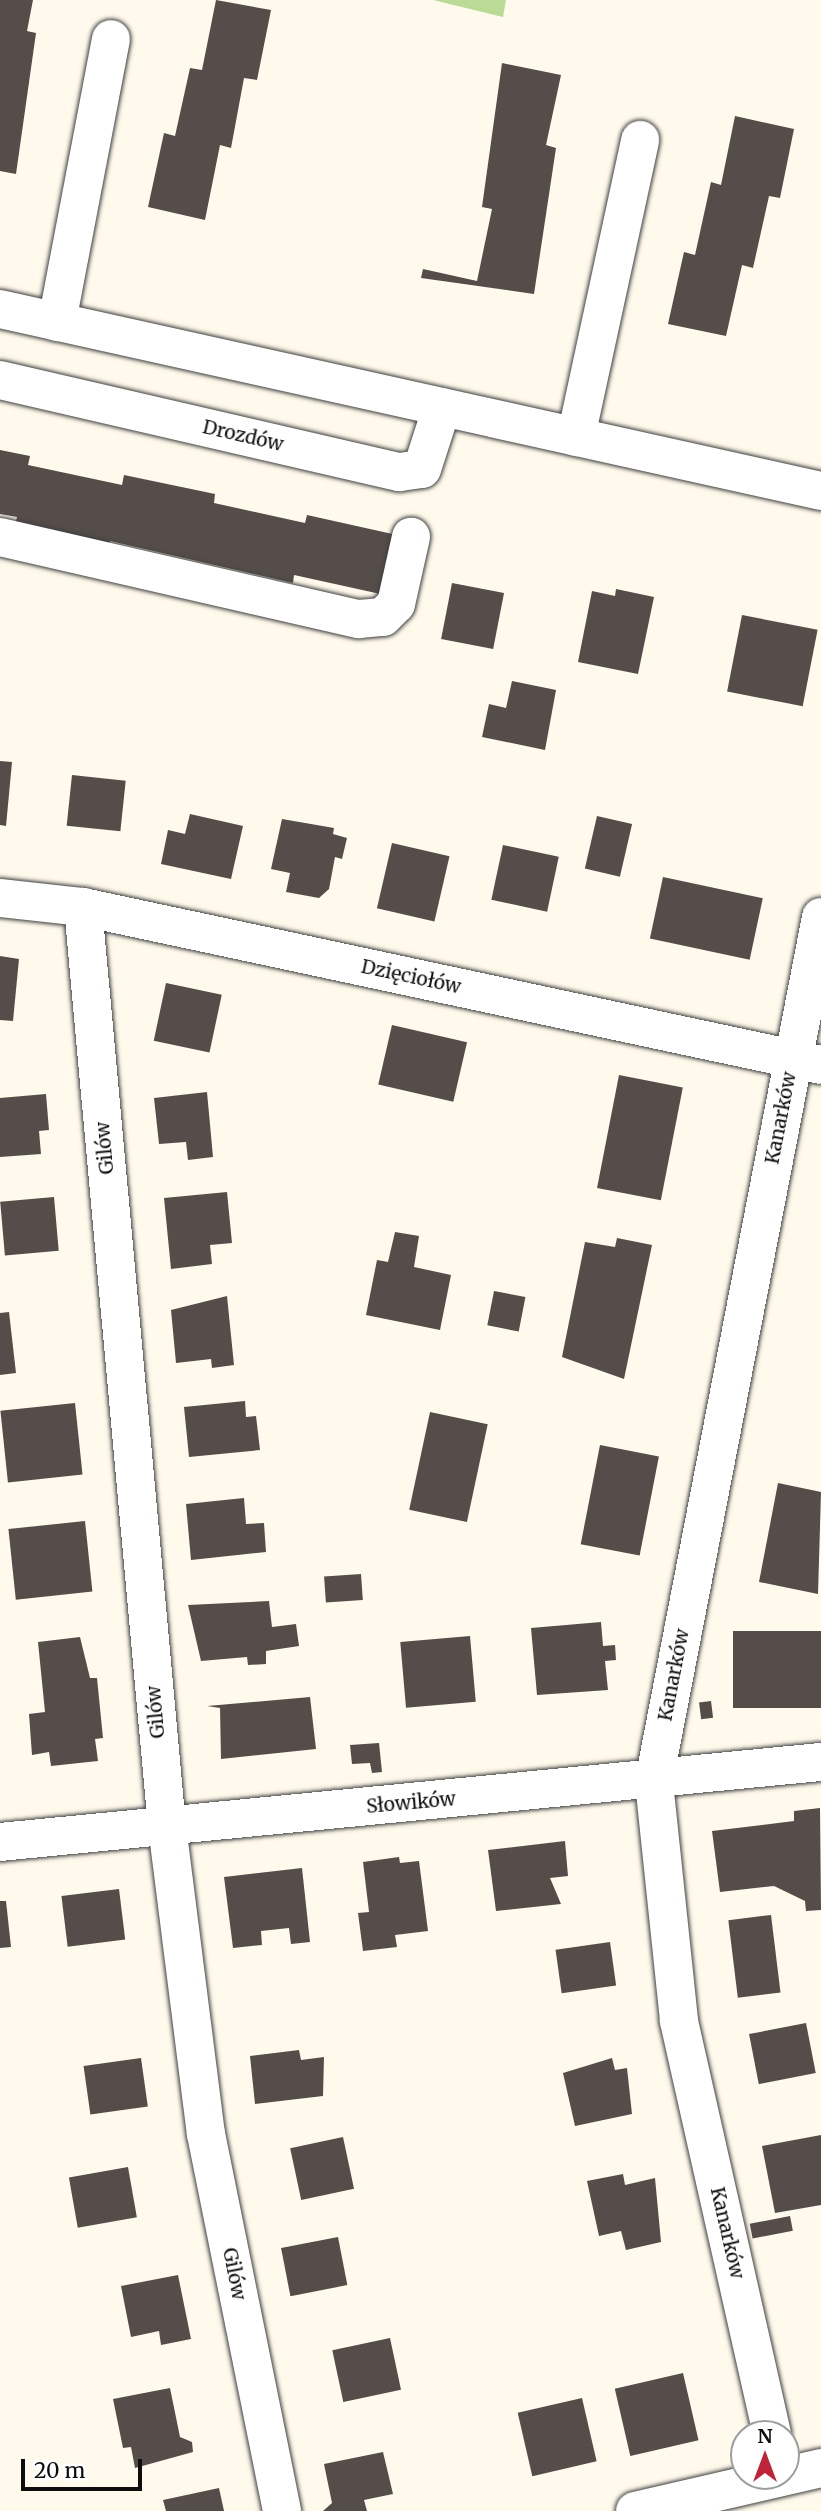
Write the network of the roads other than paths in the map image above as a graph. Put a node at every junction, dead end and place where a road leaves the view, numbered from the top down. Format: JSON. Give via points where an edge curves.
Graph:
{"nodes":[{"id":1,"x":111,"y":39,"type":"dead end"},
{"id":2,"x":640,"y":140,"type":"dead end"},
{"id":3,"x":0,"y":309,"type":"edge"},
{"id":4,"x":57,"y":322,"type":"junction"},
{"id":5,"x":0,"y":380,"type":"edge"},
{"id":6,"x":442,"y":407,"type":"junction"},
{"id":7,"x":576,"y":437,"type":"junction"},
{"id":8,"x":821,"y":491,"type":"edge"},
{"id":9,"x":0,"y":537,"type":"edge"},
{"id":10,"x":411,"y":537,"type":"dead end"},
{"id":11,"x":0,"y":898,"type":"edge"},
{"id":12,"x":83,"y":907,"type":"junction"},
{"id":13,"x":821,"y":916,"type":"edge"},
{"id":14,"x":807,"y":1062,"type":"edge"},
{"id":15,"x":821,"y":1762,"type":"edge"},
{"id":16,"x":654,"y":1781,"type":"junction"},
{"id":17,"x":167,"y":1826,"type":"junction"},
{"id":18,"x":0,"y":1842,"type":"edge"},
{"id":19,"x":769,"y":2420,"type":"edge"},
{"id":20,"x":821,"y":2468,"type":"edge"},
{"id":21,"x":800,"y":2473,"type":"edge"},
{"id":22,"x":730,"y":2489,"type":"edge"},
{"id":23,"x":282,"y":2511,"type":"edge"},
{"id":24,"x":635,"y":2511,"type":"edge"}],
"edges":[{"from":1,"to":4,"type":"street"},
{"from":2,"to":7,"type":"street"},
{"from":3,"to":4,"type":"street"},
{"from":4,"to":6,"type":"street"},
{"from":5,"to":6,"type":"street","name":"Drozdów","via":[[400,472],[422,469]]},
{"from":6,"to":7,"type":"street"},
{"from":7,"to":8,"type":"street"},
{"from":9,"to":10,"type":"street","via":[[359,619],[383,617],[396,604]]},
{"from":11,"to":12,"type":"street","name":"Dzięciołów"},
{"from":12,"to":14,"type":"street","name":"Dzięciołów"},
{"from":12,"to":17,"type":"street","name":"Gilów"},
{"from":13,"to":14,"type":"street","name":"Kanarków"},
{"from":14,"to":16,"type":"street","name":"Kanarków"},
{"from":15,"to":16,"type":"street","name":"Słowików"},
{"from":16,"to":17,"type":"street","name":"Słowików"},
{"from":16,"to":19,"type":"street","name":"Kanarków","via":[[679,2020]]},
{"from":17,"to":18,"type":"street","name":"Słowików"},
{"from":17,"to":23,"type":"street","name":"Gilów","via":[[206,2134]]},
{"from":20,"to":21,"type":"street"},
{"from":22,"to":24,"type":"street"}]}
